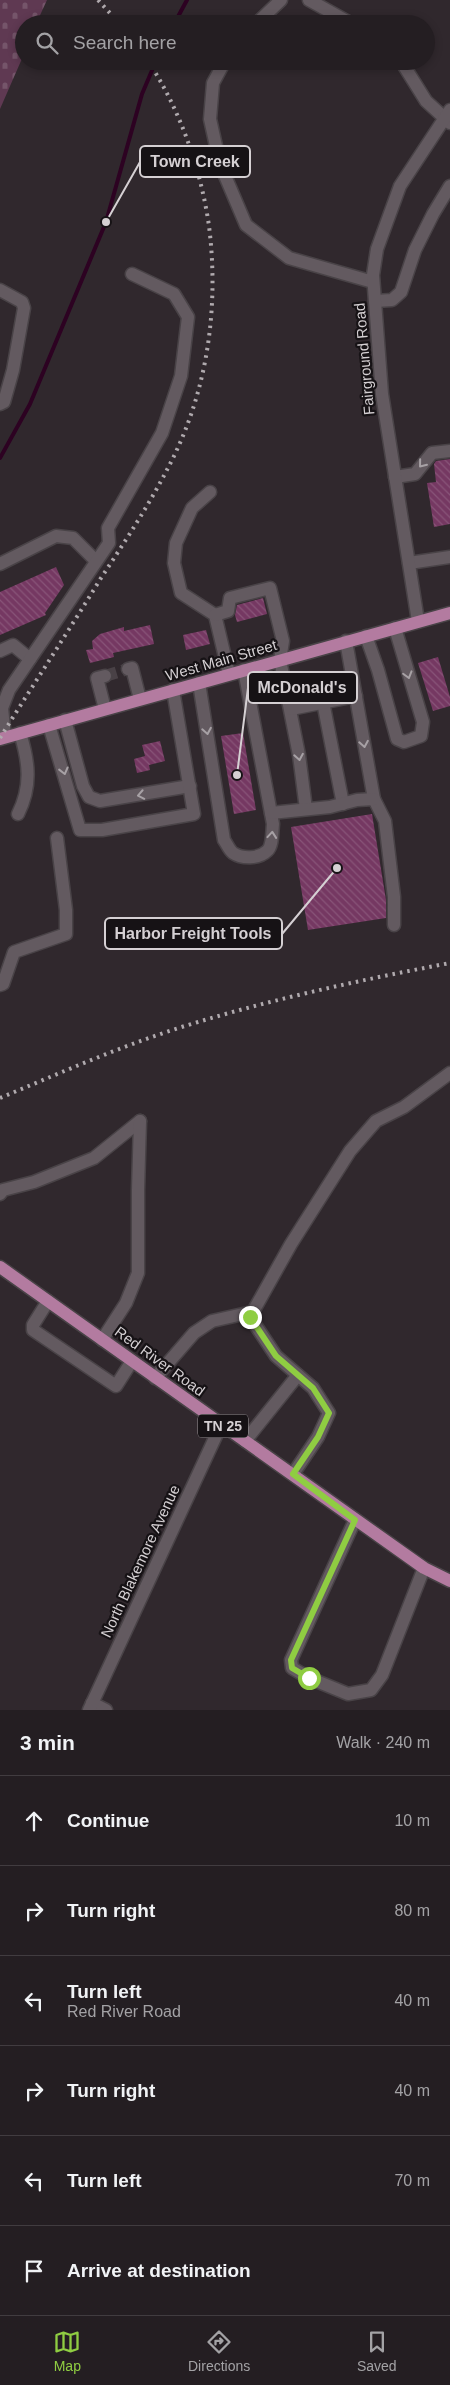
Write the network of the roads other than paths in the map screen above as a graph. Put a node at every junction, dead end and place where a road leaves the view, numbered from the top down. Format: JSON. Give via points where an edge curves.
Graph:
{"nodes":[{"id":1,"x":281,"y":0,"type":"edge"},
{"id":2,"x":309,"y":0,"type":"edge"},
{"id":3,"x":265,"y":15,"type":"edge"},
{"id":4,"x":336,"y":15,"type":"edge"},
{"id":5,"x":220,"y":70,"type":"edge"},
{"id":6,"x":407,"y":70,"type":"edge"},
{"id":7,"x":448,"y":117,"type":"edge"},
{"id":8,"x":450,"y":186,"type":"edge"},
{"id":9,"x":132,"y":274,"type":"dead end"},
{"id":10,"x":373,"y":282,"type":"junction"},
{"id":11,"x":0,"y":290,"type":"edge"},
{"id":12,"x":375,"y":301,"type":"junction"},
{"id":13,"x":0,"y":404,"type":"edge"},
{"id":14,"x":450,"y":451,"type":"edge"},
{"id":15,"x":395,"y":477,"type":"junction"},
{"id":16,"x":210,"y":492,"type":"dead end"},
{"id":17,"x":450,"y":557,"type":"edge"},
{"id":18,"x":96,"y":561,"type":"junction"},
{"id":19,"x":409,"y":563,"type":"junction"},
{"id":20,"x":0,"y":564,"type":"edge"},
{"id":21,"x":450,"y":613,"type":"edge"},
{"id":22,"x":214,"y":615,"type":"junction"},
{"id":23,"x":418,"y":621,"type":"junction"},
{"id":24,"x":395,"y":628,"type":"junction"},
{"id":25,"x":366,"y":636,"type":"junction"},
{"id":26,"x":346,"y":642,"type":"junction"},
{"id":27,"x":0,"y":651,"type":"edge"},
{"id":28,"x":30,"y":659,"type":"junction"},
{"id":29,"x":280,"y":660,"type":"junction"},
{"id":30,"x":128,"y":669,"type":"dead end"},
{"id":31,"x":244,"y":670,"type":"junction"},
{"id":32,"x":229,"y":674,"type":"junction"},
{"id":33,"x":105,"y":676,"type":"dead end"},
{"id":34,"x":199,"y":683,"type":"junction"},
{"id":35,"x":173,"y":690,"type":"junction"},
{"id":36,"x":356,"y":696,"type":"junction"},
{"id":37,"x":140,"y":699,"type":"junction"},
{"id":38,"x":323,"y":702,"type":"junction"},
{"id":39,"x":106,"y":709,"type":"junction"},
{"id":40,"x":291,"y":709,"type":"junction"},
{"id":41,"x":65,"y":720,"type":"junction"},
{"id":42,"x":49,"y":725,"type":"junction"},
{"id":43,"x":20,"y":733,"type":"junction"},
{"id":44,"x":3,"y":738,"type":"edge"},
{"id":45,"x":190,"y":786,"type":"junction"},
{"id":46,"x":374,"y":799,"type":"junction"},
{"id":47,"x":343,"y":804,"type":"junction"},
{"id":48,"x":306,"y":809,"type":"junction"},
{"id":49,"x":271,"y":813,"type":"junction"},
{"id":50,"x":18,"y":814,"type":"dead end"},
{"id":51,"x":57,"y":838,"type":"dead end"},
{"id":52,"x":394,"y":925,"type":"dead end"},
{"id":53,"x":0,"y":985,"type":"edge"},
{"id":54,"x":450,"y":1073,"type":"edge"},
{"id":55,"x":0,"y":1194,"type":"edge"},
{"id":56,"x":0,"y":1267,"type":"edge"},
{"id":57,"x":48,"y":1301,"type":"junction"},
{"id":58,"x":252,"y":1312,"type":"junction"},
{"id":59,"x":102,"y":1340,"type":"junction"},
{"id":60,"x":132,"y":1361,"type":"junction"},
{"id":61,"x":298,"y":1375,"type":"junction"},
{"id":62,"x":155,"y":1378,"type":"junction"},
{"id":63,"x":221,"y":1425,"type":"junction"},
{"id":64,"x":245,"y":1441,"type":"junction"},
{"id":65,"x":293,"y":1474,"type":"junction"},
{"id":66,"x":355,"y":1520,"type":"junction"},
{"id":67,"x":424,"y":1568,"type":"junction"},
{"id":68,"x":450,"y":1581,"type":"edge"},
{"id":69,"x":91,"y":1707,"type":"edge"},
{"id":70,"x":106,"y":1710,"type":"edge"}],
"edges":[{"from":1,"to":3,"type":"street"},
{"from":2,"to":4,"type":"street"},
{"from":5,"to":10,"type":"street","via":[[213,83],[210,119],[220,164],[246,225],[289,258]]},
{"from":6,"to":7,"type":"street","via":[[426,101]]},
{"from":7,"to":10,"type":"street","name":"Fairground Road","via":[[400,186],[377,249]]},
{"from":8,"to":12,"type":"street","via":[[415,250],[401,292],[392,300]]},
{"from":9,"to":18,"type":"street","via":[[174,294],[188,317],[181,376],[162,433],[108,528],[109,543]]},
{"from":10,"to":12,"type":"street","name":"Fairground Road"},
{"from":11,"to":13,"type":"street","via":[[22,302],[24,308],[13,370],[4,402]]},
{"from":12,"to":15,"type":"street","name":"Fairground Road","via":[[382,394]]},
{"from":14,"to":15,"type":"street","one_way":true,"via":[[432,453],[414,474]]},
{"from":15,"to":19,"type":"street","name":"Fairground Road"},
{"from":16,"to":22,"type":"street","via":[[192,508],[176,543],[174,563],[181,593]]},
{"from":17,"to":19,"type":"street"},
{"from":18,"to":20,"type":"street","via":[[73,538],[56,536]]},
{"from":18,"to":28,"type":"street"},
{"from":19,"to":23,"type":"street","name":"Fairground Road"},
{"from":21,"to":23,"type":"main road","name":"West Main Street"},
{"from":22,"to":29,"type":"street","via":[[228,611],[230,598],[270,588],[283,641]]},
{"from":22,"to":32,"type":"street"},
{"from":23,"to":24,"type":"main road","name":"West Main Street"},
{"from":24,"to":25,"type":"main road","name":"West Main Street"},
{"from":24,"to":25,"type":"street","one_way":true,"via":[[423,722],[421,736],[404,742],[397,739]]},
{"from":25,"to":26,"type":"main road","name":"West Main Street"},
{"from":26,"to":29,"type":"main road","name":"West Main Street"},
{"from":26,"to":36,"type":"street"},
{"from":27,"to":28,"type":"street","via":[[13,645]]},
{"from":28,"to":44,"type":"street","via":[[9,690],[2,708]]},
{"from":29,"to":31,"type":"main road","name":"West Main Street"},
{"from":29,"to":40,"type":"street"},
{"from":30,"to":37,"type":"street","via":[[132,668]]},
{"from":31,"to":32,"type":"main road","name":"West Main Street"},
{"from":31,"to":49,"type":"street"},
{"from":32,"to":34,"type":"main road","name":"West Main Street"},
{"from":33,"to":39,"type":"street","via":[[97,678]]},
{"from":34,"to":35,"type":"main road","name":"West Main Street"},
{"from":34,"to":49,"type":"street","one_way":true,"via":[[224,840],[232,852],[244,858],[267,851],[271,843]]},
{"from":35,"to":37,"type":"main road","name":"West Main Street"},
{"from":35,"to":45,"type":"street"},
{"from":36,"to":38,"type":"street"},
{"from":36,"to":46,"type":"street","one_way":true},
{"from":37,"to":39,"type":"main road","name":"West Main Street"},
{"from":38,"to":40,"type":"street"},
{"from":38,"to":47,"type":"street"},
{"from":39,"to":41,"type":"main road","name":"West Main Street"},
{"from":40,"to":48,"type":"street","one_way":true},
{"from":41,"to":42,"type":"main road","name":"West Main Street"},
{"from":45,"to":41,"type":"street","one_way":true,"via":[[100,801],[89,797]]},
{"from":42,"to":43,"type":"main road","name":"West Main Street"},
{"from":42,"to":45,"type":"street","one_way":true,"via":[[80,830],[102,830],[194,814]]},
{"from":43,"to":44,"type":"main road","name":"West Main Street"},
{"from":43,"to":50,"type":"street","via":[[28,780],[26,798]]},
{"from":46,"to":47,"type":"street"},
{"from":46,"to":52,"type":"street","via":[[385,820]]},
{"from":47,"to":48,"type":"street"},
{"from":48,"to":49,"type":"street"},
{"from":51,"to":53,"type":"street","via":[[66,934],[14,952]]},
{"from":54,"to":58,"type":"street","via":[[404,1107],[376,1121],[350,1151]]},
{"from":55,"to":59,"type":"street","via":[[3,1190],[34,1182],[94,1158],[140,1121],[138,1273],[126,1303]]},
{"from":56,"to":57,"type":"main road","name":"Red River Road","number":"TN 25"},
{"from":57,"to":59,"type":"main road","name":"Red River Road","number":"TN 25"},
{"from":57,"to":60,"type":"street","via":[[32,1325],[34,1330],[116,1386]]},
{"from":58,"to":61,"type":"street","via":[[250,1317],[276,1356]]},
{"from":58,"to":62,"type":"street","via":[[212,1320],[194,1333]]},
{"from":59,"to":60,"type":"main road","name":"Red River Road","number":"TN 25"},
{"from":60,"to":62,"type":"main road","name":"Red River Road","number":"TN 25"},
{"from":61,"to":64,"type":"street"},
{"from":61,"to":65,"type":"street","via":[[313,1388],[329,1413],[318,1437]]},
{"from":62,"to":63,"type":"main road","name":"Red River Road","number":"TN 25"},
{"from":63,"to":64,"type":"main road","name":"Red River Road","number":"TN 25"},
{"from":63,"to":69,"type":"street","name":"North Blakemore Avenue"},
{"from":64,"to":65,"type":"main road","name":"Red River Road","number":"TN 25"},
{"from":65,"to":66,"type":"main road","name":"Red River Road","number":"TN 25"},
{"from":66,"to":67,"type":"main road","name":"Red River Road","number":"TN 25"},
{"from":66,"to":67,"type":"street","via":[[291,1660],[292,1668],[348,1694],[371,1690],[382,1675]]},
{"from":67,"to":68,"type":"main road","name":"Red River Road","number":"TN 25"},
{"from":69,"to":70,"type":"street"}]}
